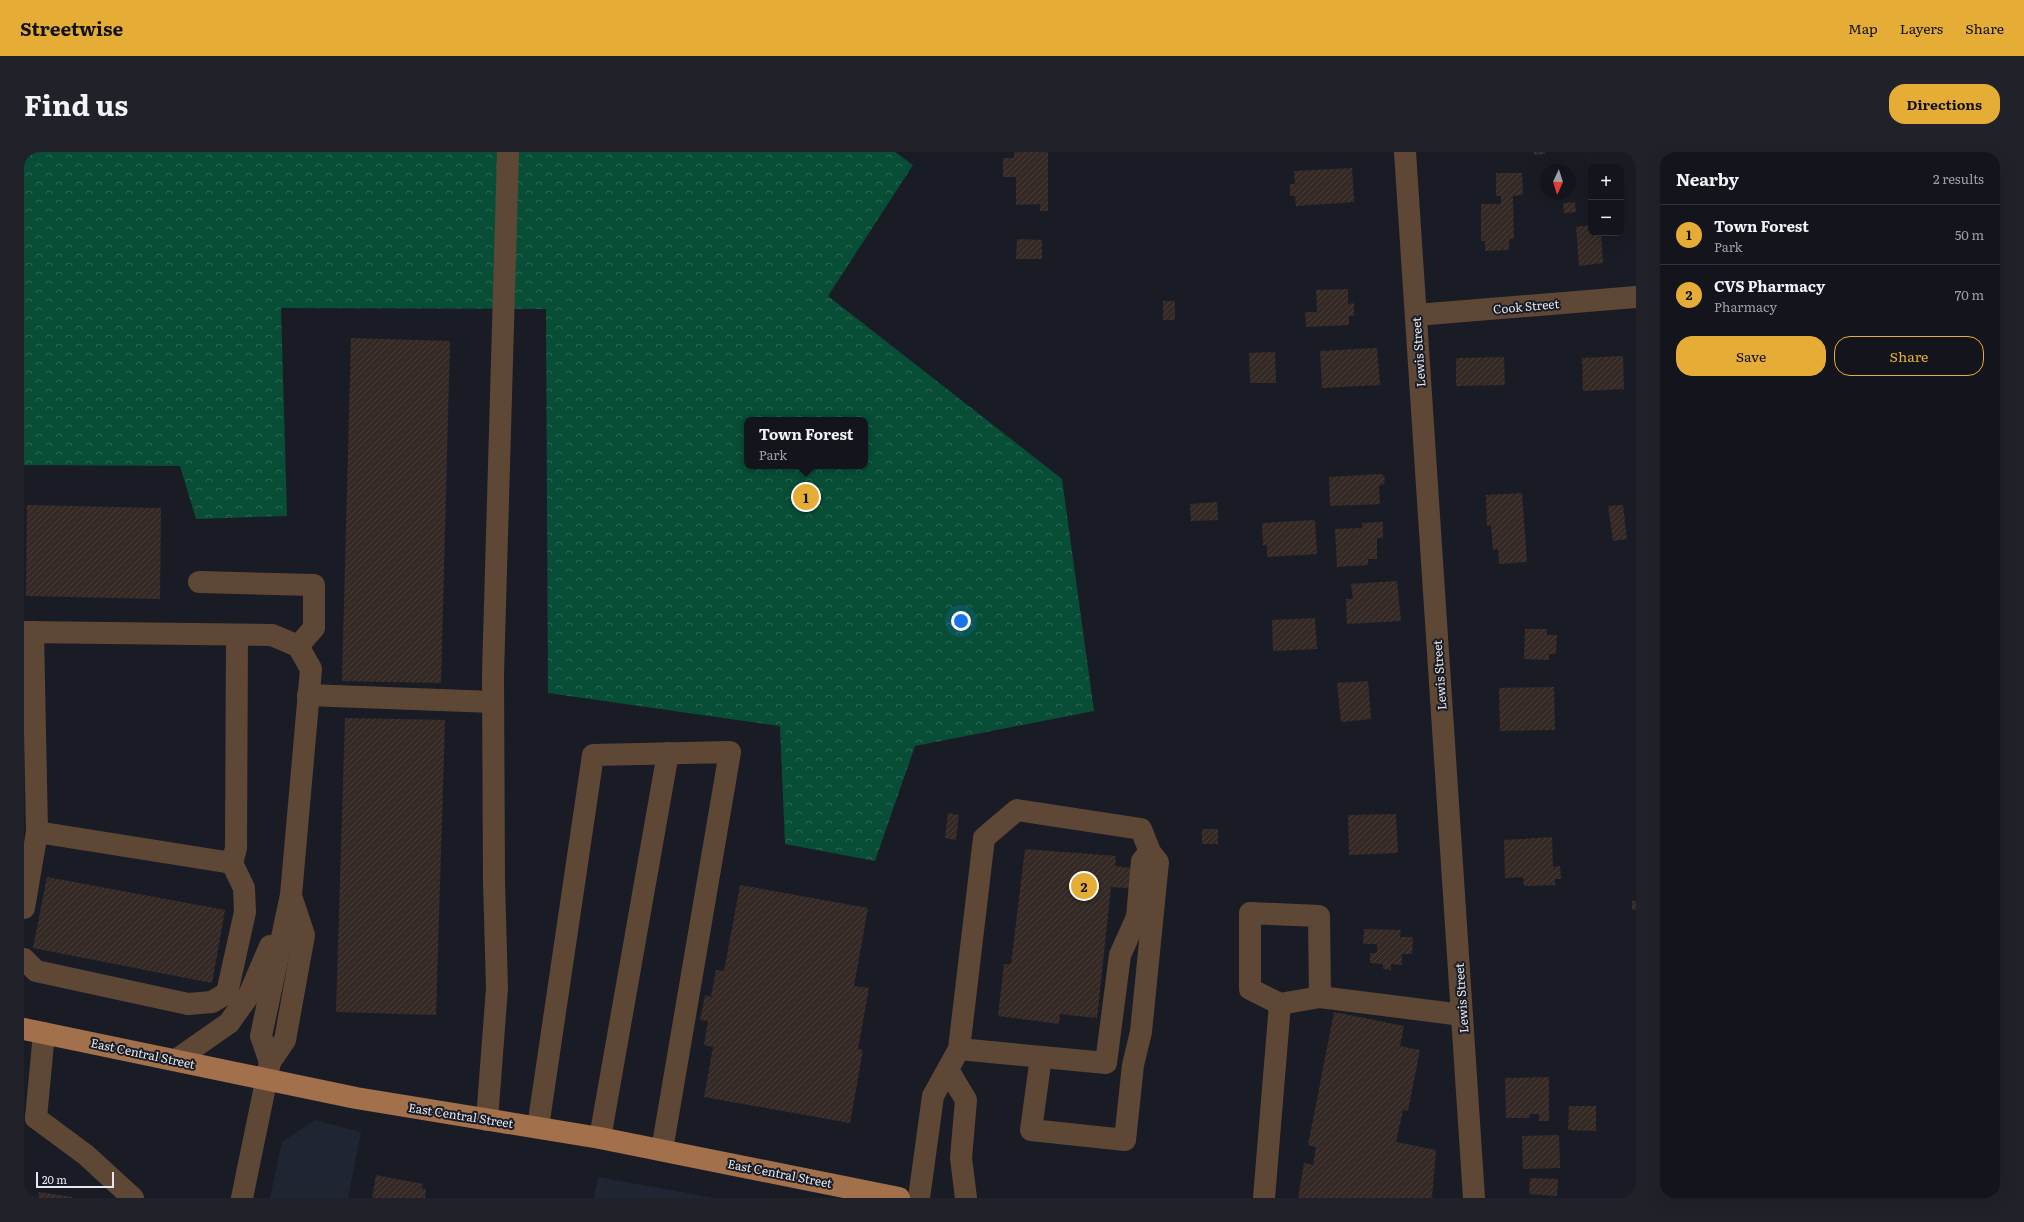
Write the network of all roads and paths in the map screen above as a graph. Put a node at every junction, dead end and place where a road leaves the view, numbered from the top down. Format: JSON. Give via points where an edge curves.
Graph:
{"nodes":[{"id":1,"x":508,"y":152,"type":"edge"},
{"id":2,"x":1405,"y":152,"type":"edge"},
{"id":3,"x":1636,"y":297,"type":"edge"},
{"id":4,"x":1416,"y":316,"type":"junction"},
{"id":5,"x":199,"y":582,"type":"dead end"},
{"id":6,"x":28,"y":632,"type":"edge"},
{"id":7,"x":237,"y":635,"type":"junction"},
{"id":8,"x":298,"y":646,"type":"junction"},
{"id":9,"x":308,"y":695,"type":"junction"},
{"id":10,"x":493,"y":702,"type":"junction"},
{"id":11,"x":668,"y":753,"type":"junction"},
{"id":12,"x":37,"y":832,"type":"junction"},
{"id":13,"x":1150,"y":852,"type":"junction"},
{"id":14,"x":232,"y":863,"type":"junction"},
{"id":15,"x":291,"y":895,"type":"junction"},
{"id":16,"x":24,"y":908,"type":"edge"},
{"id":17,"x":24,"y":958,"type":"edge"},
{"id":18,"x":1320,"y":997,"type":"junction"},
{"id":19,"x":1280,"y":1004,"type":"junction"},
{"id":20,"x":1462,"y":1015,"type":"junction"},
{"id":21,"x":34,"y":1031,"type":"edge"},
{"id":22,"x":959,"y":1049,"type":"junction"},
{"id":23,"x":1041,"y":1057,"type":"junction"},
{"id":24,"x":176,"y":1060,"type":"junction"},
{"id":25,"x":1106,"y":1063,"type":"junction"},
{"id":26,"x":1132,"y":1066,"type":"junction"},
{"id":27,"x":268,"y":1070,"type":"junction"},
{"id":28,"x":948,"y":1070,"type":"junction"},
{"id":29,"x":30,"y":1120,"type":"edge"},
{"id":30,"x":487,"y":1120,"type":"junction"},
{"id":31,"x":538,"y":1127,"type":"junction"},
{"id":32,"x":600,"y":1138,"type":"junction"},
{"id":33,"x":662,"y":1150,"type":"junction"},
{"id":34,"x":133,"y":1198,"type":"edge"},
{"id":35,"x":242,"y":1198,"type":"edge"},
{"id":36,"x":899,"y":1198,"type":"edge"},
{"id":37,"x":919,"y":1198,"type":"edge"},
{"id":38,"x":966,"y":1198,"type":"edge"},
{"id":39,"x":1264,"y":1198,"type":"edge"},
{"id":40,"x":1474,"y":1198,"type":"edge"}],
"edges":[{"from":1,"to":10,"type":"street"},
{"from":2,"to":4,"type":"street","name":"Lewis Street"},
{"from":3,"to":4,"type":"street","name":"Cook Street"},
{"from":4,"to":20,"type":"street","name":"Lewis Street"},
{"from":5,"to":8,"type":"street","via":[[314,585],[314,628]]},
{"from":6,"to":7,"type":"street"},
{"from":6,"to":12,"type":"street"},
{"from":7,"to":8,"type":"street","via":[[272,635]]},
{"from":7,"to":14,"type":"street","via":[[236,848]]},
{"from":8,"to":9,"type":"street","via":[[310,669]]},
{"from":9,"to":10,"type":"street"},
{"from":9,"to":15,"type":"street"},
{"from":10,"to":30,"type":"street","via":[[497,988]]},
{"from":11,"to":31,"type":"street","via":[[593,755]]},
{"from":11,"to":32,"type":"street"},
{"from":11,"to":33,"type":"street","via":[[730,752]]},
{"from":12,"to":14,"type":"street"},
{"from":12,"to":16,"type":"street"},
{"from":13,"to":22,"type":"street","via":[[1141,829],[1017,810],[984,838]]},
{"from":13,"to":25,"type":"street","via":[[1142,861],[1137,917],[1120,955]]},
{"from":13,"to":26,"type":"street","via":[[1158,862],[1141,1032]]},
{"from":14,"to":17,"type":"street","via":[[244,888],[245,912],[227,992],[212,1002],[188,1004],[36,971]]},
{"from":15,"to":24,"type":"street","via":[[249,995],[229,1023]]},
{"from":15,"to":27,"type":"street","via":[[261,1036]]},
{"from":18,"to":19,"type":"street"},
{"from":18,"to":19,"type":"street","via":[[1319,916],[1250,913],[1250,989]]},
{"from":18,"to":20,"type":"street"},
{"from":19,"to":39,"type":"street"},
{"from":20,"to":40,"type":"street","name":"Lewis Street"},
{"from":21,"to":24,"type":"main road","name":"East Central Street"},
{"from":21,"to":29,"type":"street"},
{"from":22,"to":23,"type":"street"},
{"from":22,"to":28,"type":"street"},
{"from":23,"to":25,"type":"street"},
{"from":23,"to":26,"type":"street","via":[[1031,1130],[1125,1140]]},
{"from":24,"to":27,"type":"main road","name":"East Central Street"},
{"from":25,"to":26,"type":"street"},
{"from":27,"to":30,"type":"main road","name":"East Central Street","via":[[356,1098]]},
{"from":27,"to":35,"type":"street"},
{"from":28,"to":37,"type":"street","via":[[933,1096]]},
{"from":28,"to":38,"type":"street","via":[[966,1100],[961,1158]]},
{"from":29,"to":34,"type":"street","via":[[86,1155]]},
{"from":30,"to":31,"type":"main road","name":"East Central Street"},
{"from":31,"to":32,"type":"main road","name":"East Central Street"},
{"from":32,"to":33,"type":"main road","name":"East Central Street"},
{"from":33,"to":36,"type":"main road","name":"East Central Street"}]}
